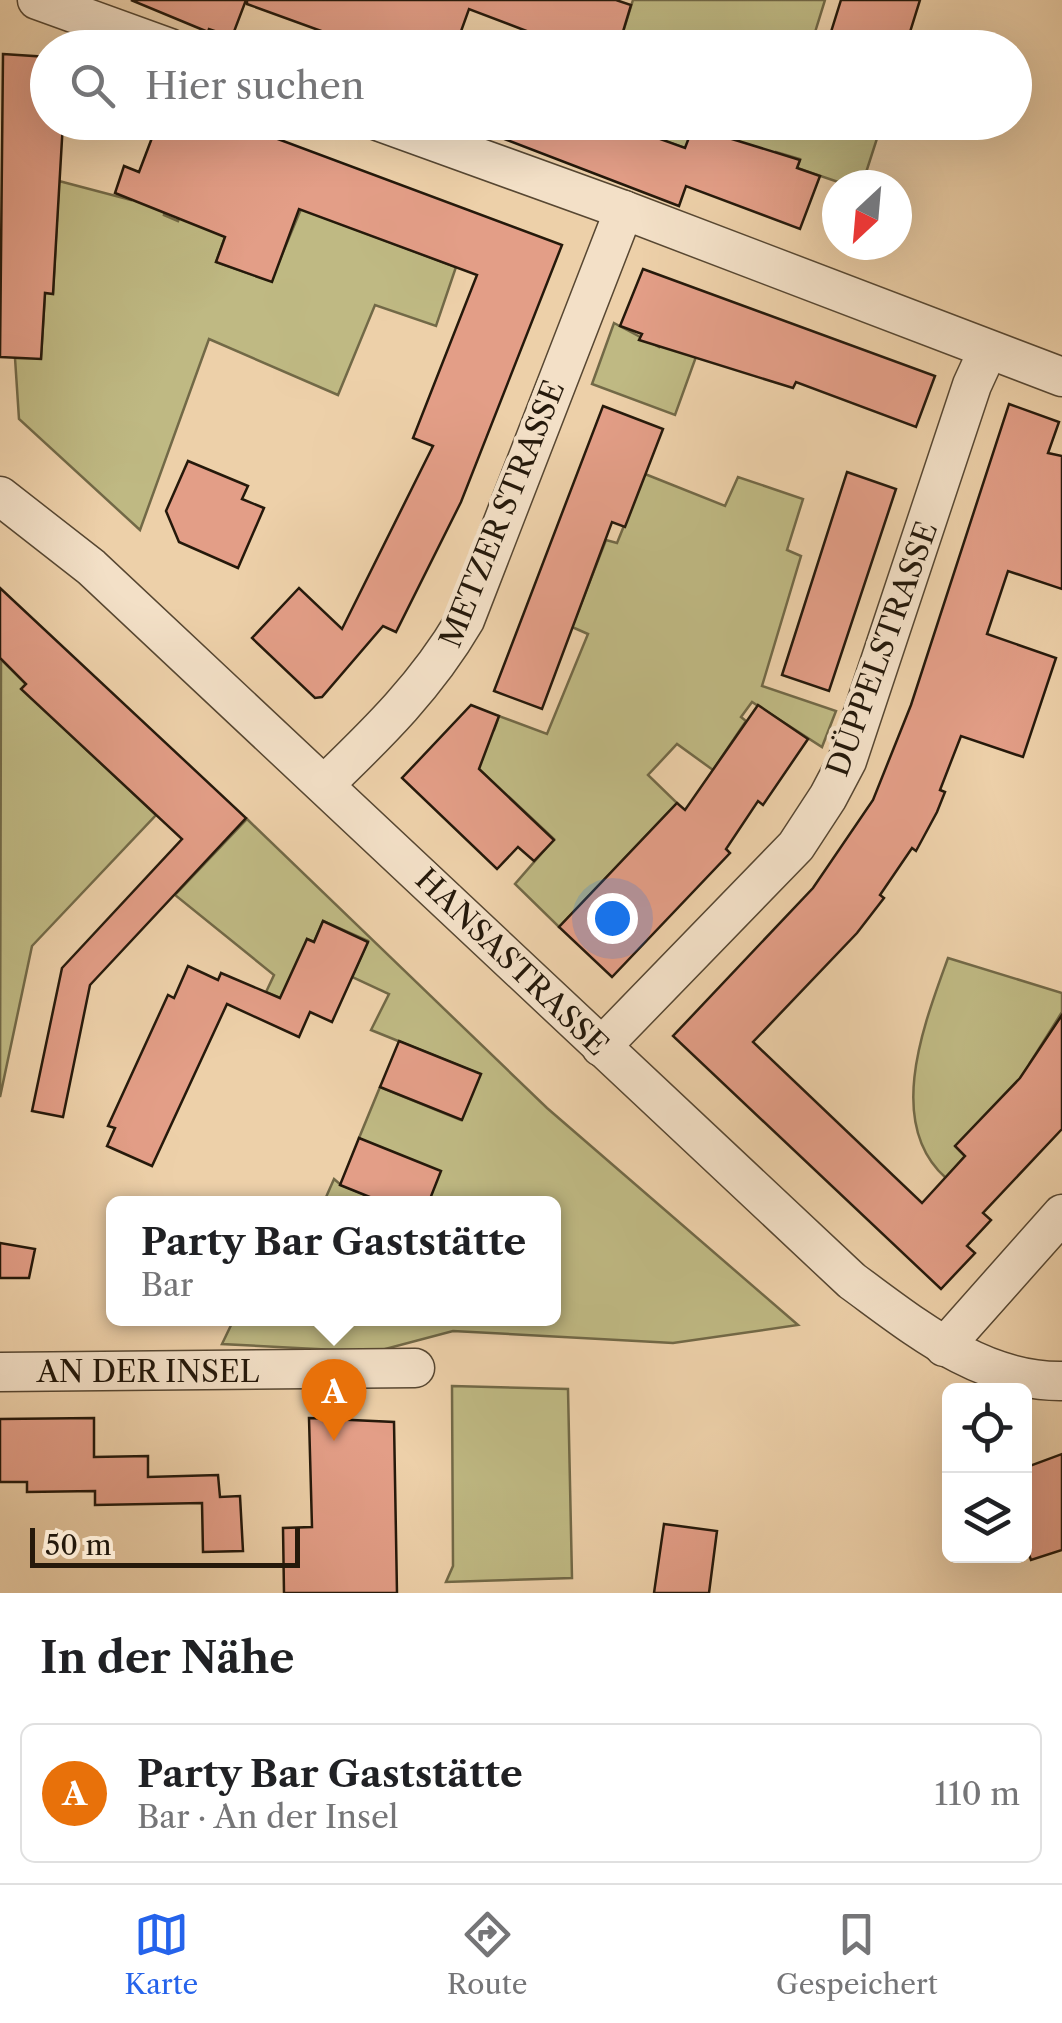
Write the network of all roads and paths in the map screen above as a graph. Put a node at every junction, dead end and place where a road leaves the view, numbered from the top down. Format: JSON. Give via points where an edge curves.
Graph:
{"nodes":[{"id":1,"x":37,"y":0,"type":"edge"},
{"id":2,"x":120,"y":30,"type":"edge"},
{"id":3,"x":430,"y":140,"type":"edge"},
{"id":4,"x":624,"y":210,"type":"junction"},
{"id":5,"x":988,"y":350,"type":"junction"},
{"id":6,"x":1062,"y":377,"type":"edge"},
{"id":7,"x":0,"y":496,"type":"edge"},
{"id":8,"x":326,"y":784,"type":"junction"},
{"id":9,"x":602,"y":1047,"type":"junction"},
{"id":10,"x":1062,"y":1214,"type":"edge"},
{"id":11,"x":944,"y":1348,"type":"junction"},
{"id":12,"x":415,"y":1368,"type":"dead end"},
{"id":13,"x":0,"y":1372,"type":"edge"},
{"id":14,"x":1056,"y":1382,"type":"edge"}],
"edges":[{"from":1,"to":2,"type":"street"},
{"from":3,"to":4,"type":"street"},
{"from":4,"to":5,"type":"street"},
{"from":4,"to":8,"type":"street","name":"METZER STRASSE","via":[[466,620],[408,704]]},
{"from":5,"to":6,"type":"street"},
{"from":5,"to":9,"type":"street","name":"DÜPPELSTRASSE","via":[[848,761],[796,846]]},
{"from":7,"to":8,"type":"street","name":"HANSASTRASSE","via":[[91,567]]},
{"from":8,"to":9,"type":"street","name":"HANSASTRASSE"},
{"from":9,"to":11,"type":"street","name":"HANSASTRASSE","via":[[852,1281]]},
{"from":10,"to":11,"type":"street"},
{"from":11,"to":14,"type":"street","name":"HANSASTRASSE","via":[[991,1368]]},
{"from":12,"to":13,"type":"street","name":"AN DER INSEL"}]}
